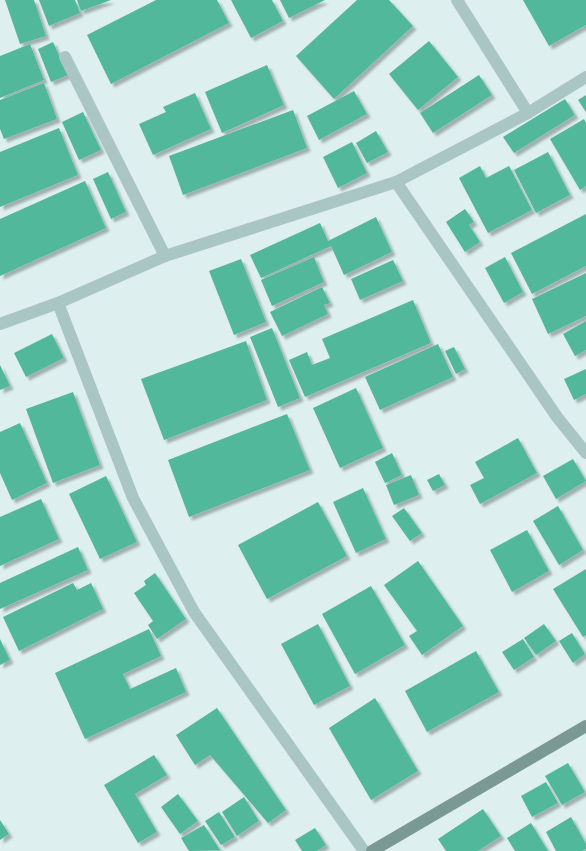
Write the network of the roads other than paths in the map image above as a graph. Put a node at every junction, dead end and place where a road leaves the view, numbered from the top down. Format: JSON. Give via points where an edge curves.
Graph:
{"nodes":[{"id":1,"x":457,"y":0,"type":"edge"},
{"id":2,"x":65,"y":57,"type":"dead end"},
{"id":3,"x":586,"y":77,"type":"edge"},
{"id":4,"x":528,"y":113,"type":"junction"},
{"id":5,"x":396,"y":182,"type":"junction"},
{"id":6,"x":165,"y":256,"type":"junction"},
{"id":7,"x":58,"y":303,"type":"junction"},
{"id":8,"x":0,"y":324,"type":"edge"},
{"id":9,"x":586,"y":453,"type":"edge"},
{"id":10,"x":586,"y":726,"type":"edge"},
{"id":11,"x":364,"y":851,"type":"edge"},
{"id":12,"x":372,"y":851,"type":"edge"}],
"edges":[{"from":1,"to":4,"type":"street"},
{"from":2,"to":6,"type":"street"},
{"from":3,"to":4,"type":"street"},
{"from":4,"to":5,"type":"street"},
{"from":5,"to":6,"type":"street"},
{"from":5,"to":9,"type":"street","via":[[557,417]]},
{"from":6,"to":7,"type":"street"},
{"from":7,"to":8,"type":"street"},
{"from":7,"to":11,"type":"street","via":[[133,498],[194,612]]},
{"from":10,"to":12,"type":"street"}]}
